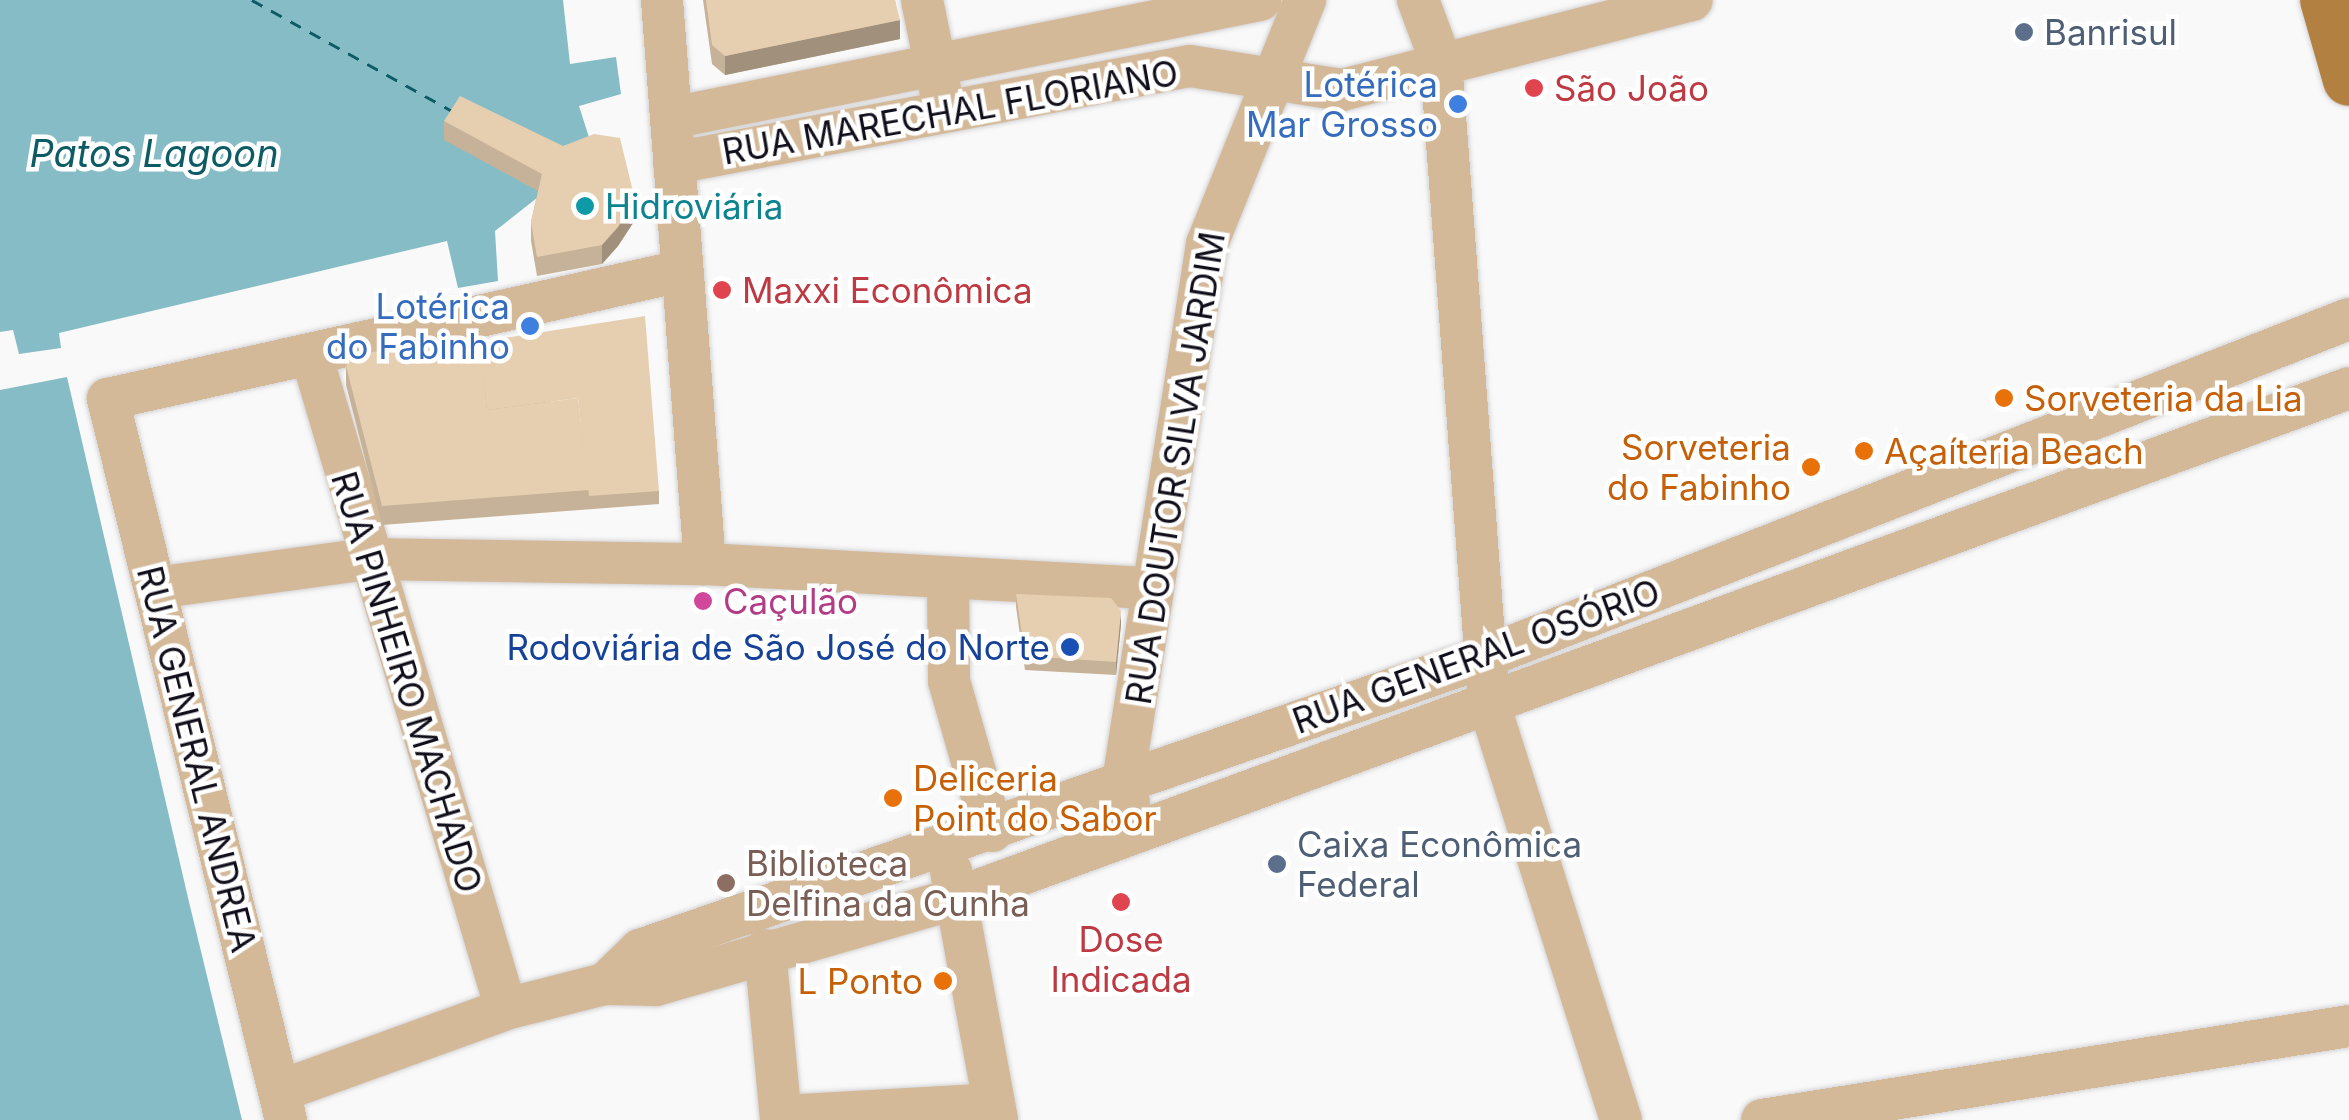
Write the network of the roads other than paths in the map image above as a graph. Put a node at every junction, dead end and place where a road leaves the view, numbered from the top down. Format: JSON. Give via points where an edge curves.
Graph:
{"nodes":[{"id":1,"x":662,"y":0,"type":"edge"},
{"id":2,"x":922,"y":0,"type":"edge"},
{"id":3,"x":1260,"y":0,"type":"edge"},
{"id":4,"x":1305,"y":0,"type":"edge"},
{"id":5,"x":1418,"y":0,"type":"edge"},
{"id":6,"x":1692,"y":0,"type":"edge"},
{"id":7,"x":2326,"y":0,"type":"edge"},
{"id":8,"x":1440,"y":62,"type":"junction"},
{"id":9,"x":935,"y":66,"type":"junction"},
{"id":10,"x":2349,"y":80,"type":"edge"},
{"id":11,"x":1275,"y":82,"type":"junction"},
{"id":12,"x":946,"y":110,"type":"junction"},
{"id":13,"x":671,"y":118,"type":"junction"},
{"id":14,"x":674,"y":162,"type":"junction"},
{"id":15,"x":682,"y":270,"type":"junction"},
{"id":16,"x":2349,"y":319,"type":"edge"},
{"id":17,"x":311,"y":354,"type":"junction"},
{"id":18,"x":2349,"y":388,"type":"edge"},
{"id":19,"x":368,"y":559,"type":"junction"},
{"id":20,"x":705,"y":564,"type":"junction"},
{"id":21,"x":948,"y":583,"type":"junction"},
{"id":22,"x":155,"y":588,"type":"junction"},
{"id":23,"x":1151,"y":588,"type":"junction"},
{"id":24,"x":1482,"y":658,"type":"junction"},
{"id":25,"x":1488,"y":704,"type":"junction"},
{"id":26,"x":1123,"y":782,"type":"junction"},
{"id":27,"x":992,"y":831,"type":"junction"},
{"id":28,"x":1138,"y":832,"type":"junction"},
{"id":29,"x":945,"y":846,"type":"junction"},
{"id":30,"x":957,"y":898,"type":"junction"},
{"id":31,"x":764,"y":950,"type":"junction"},
{"id":32,"x":605,"y":984,"type":"junction"},
{"id":33,"x":506,"y":1009,"type":"junction"},
{"id":34,"x":2349,"y":1026,"type":"edge"},
{"id":35,"x":283,"y":1105,"type":"edge"},
{"id":36,"x":995,"y":1112,"type":"edge"},
{"id":37,"x":781,"y":1118,"type":"edge"},
{"id":38,"x":1621,"y":1120,"type":"edge"},
{"id":39,"x":1762,"y":1120,"type":"edge"}],
"edges":[{"from":1,"to":13,"type":"street"},
{"from":2,"to":9,"type":"street"},
{"from":3,"to":9,"type":"street","name":"RUA MARECHAL FLORIANO"},
{"from":4,"to":11,"type":"street","name":"RUA DOUTOR SILVA JARDIM"},
{"from":5,"to":8,"type":"street"},
{"from":6,"to":8,"type":"street","name":"RUA MARECHAL FLORIANO"},
{"from":7,"to":10,"type":"main road"},
{"from":8,"to":11,"type":"street","name":"RUA MARECHAL FLORIANO","via":[[1342,90]]},
{"from":8,"to":24,"type":"street"},
{"from":9,"to":12,"type":"street"},
{"from":9,"to":13,"type":"street","name":"RUA MARECHAL FLORIANO"},
{"from":11,"to":12,"type":"street","name":"RUA MARECHAL FLORIANO","via":[[1190,66]]},
{"from":11,"to":23,"type":"street","name":"RUA DOUTOR SILVA JARDIM","via":[[1254,108],[1207,244]]},
{"from":12,"to":14,"type":"street","name":"RUA MARECHAL FLORIANO"},
{"from":13,"to":14,"type":"street"},
{"from":14,"to":15,"type":"street"},
{"from":15,"to":17,"type":"street"},
{"from":15,"to":20,"type":"street"},
{"from":16,"to":24,"type":"street","name":"RUA GENERAL OSÓRIO"},
{"from":17,"to":19,"type":"street","name":"RUA PINHEIRO MACHADO"},
{"from":17,"to":22,"type":"street","name":"RUA GENERAL ANDREA","via":[[108,399]]},
{"from":18,"to":25,"type":"street","name":"RUA GENERAL OSÓRIO"},
{"from":19,"to":20,"type":"street"},
{"from":19,"to":22,"type":"street"},
{"from":19,"to":33,"type":"street","name":"RUA PINHEIRO MACHADO"},
{"from":20,"to":21,"type":"street"},
{"from":21,"to":23,"type":"street"},
{"from":21,"to":27,"type":"street","via":[[949,681]]},
{"from":22,"to":35,"type":"street","name":"RUA GENERAL ANDREA"},
{"from":23,"to":26,"type":"street","name":"RUA DOUTOR SILVA JARDIM"},
{"from":24,"to":25,"type":"street"},
{"from":24,"to":26,"type":"street","name":"RUA GENERAL OSÓRIO"},
{"from":25,"to":28,"type":"street","name":"RUA GENERAL OSÓRIO"},
{"from":25,"to":38,"type":"street"},
{"from":26,"to":27,"type":"street","name":"RUA GENERAL OSÓRIO"},
{"from":26,"to":28,"type":"street","name":"RUA DOUTOR SILVA JARDIM"},
{"from":27,"to":29,"type":"street","name":"RUA GENERAL OSÓRIO"},
{"from":28,"to":30,"type":"street","name":"RUA GENERAL OSÓRIO"},
{"from":29,"to":30,"type":"street"},
{"from":29,"to":32,"type":"street","name":"RUA GENERAL OSÓRIO","via":[[640,950]]},
{"from":30,"to":31,"type":"street","name":"RUA GENERAL OSÓRIO"},
{"from":30,"to":36,"type":"street"},
{"from":31,"to":32,"type":"street","name":"RUA GENERAL OSÓRIO","via":[[656,985]]},
{"from":31,"to":37,"type":"street"},
{"from":32,"to":33,"type":"street","name":"RUA GENERAL OSÓRIO"},
{"from":33,"to":35,"type":"street","name":"RUA GENERAL OSÓRIO"},
{"from":34,"to":39,"type":"street"},
{"from":36,"to":37,"type":"street"}]}
